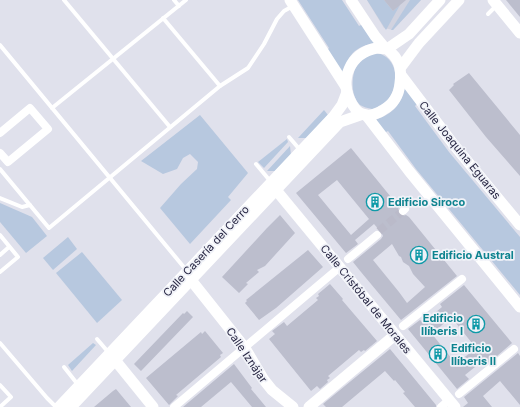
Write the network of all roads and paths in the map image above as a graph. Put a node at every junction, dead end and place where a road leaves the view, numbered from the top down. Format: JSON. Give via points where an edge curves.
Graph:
{"nodes":[{"id":1,"x":64,"y":0,"type":"edge"},
{"id":2,"x":174,"y":0,"type":"edge"},
{"id":3,"x":186,"y":0,"type":"edge"},
{"id":4,"x":351,"y":0,"type":"edge"},
{"id":5,"x":440,"y":0,"type":"edge"},
{"id":6,"x":459,"y":0,"type":"edge"},
{"id":7,"x":291,"y":3,"type":"edge"},
{"id":8,"x":495,"y":3,"type":"edge"},
{"id":9,"x":179,"y":6,"type":"junction"},
{"id":10,"x":488,"y":14,"type":"dead end"},
{"id":11,"x":163,"y":18,"type":"junction"},
{"id":12,"x":520,"y":32,"type":"edge"},
{"id":13,"x":0,"y":45,"type":"edge"},
{"id":14,"x":386,"y":48,"type":"junction"},
{"id":15,"x":113,"y":58,"type":"junction"},
{"id":16,"x":401,"y":71,"type":"junction"},
{"id":17,"x":220,"y":86,"type":"junction"},
{"id":18,"x":347,"y":90,"type":"junction"},
{"id":19,"x":52,"y":108,"type":"junction"},
{"id":20,"x":364,"y":115,"type":"junction"},
{"id":21,"x":170,"y":127,"type":"junction"},
{"id":22,"x":0,"y":133,"type":"edge"},
{"id":23,"x":289,"y":137,"type":"dead end"},
{"id":24,"x":301,"y":151,"type":"junction"},
{"id":25,"x":0,"y":153,"type":"edge"},
{"id":26,"x":256,"y":164,"type":"dead end"},
{"id":27,"x":0,"y":168,"type":"edge"},
{"id":28,"x":110,"y":178,"type":"junction"},
{"id":29,"x":274,"y":186,"type":"junction"},
{"id":30,"x":0,"y":198,"type":"edge"},
{"id":31,"x":30,"y":205,"type":"junction"},
{"id":32,"x":520,"y":225,"type":"edge"},
{"id":33,"x":379,"y":233,"type":"tunnel mouth"},
{"id":34,"x":0,"y":236,"type":"edge"},
{"id":35,"x":9,"y":247,"type":"junction"},
{"id":36,"x":0,"y":255,"type":"edge"},
{"id":37,"x":348,"y":259,"type":"dead end"},
{"id":38,"x":340,"y":267,"type":"junction"},
{"id":39,"x":0,"y":272,"type":"edge"},
{"id":40,"x":189,"y":276,"type":"junction"},
{"id":41,"x":462,"y":279,"type":"dead end"},
{"id":42,"x":520,"y":307,"type":"edge"},
{"id":43,"x":403,"y":326,"type":"dead end"},
{"id":44,"x":395,"y":335,"type":"junction"},
{"id":45,"x":97,"y":339,"type":"dead end"},
{"id":46,"x":0,"y":343,"type":"edge"},
{"id":47,"x":245,"y":348,"type":"junction"},
{"id":48,"x":514,"y":349,"type":"dead end"},
{"id":49,"x":112,"y":357,"type":"junction"},
{"id":50,"x":64,"y":368,"type":"dead end"},
{"id":51,"x":0,"y":385,"type":"edge"},
{"id":52,"x":79,"y":386,"type":"junction"},
{"id":53,"x":459,"y":394,"type":"dead end"},
{"id":54,"x":448,"y":405,"type":"edge"},
{"id":55,"x":0,"y":407,"type":"edge"},
{"id":56,"x":57,"y":407,"type":"edge"},
{"id":57,"x":72,"y":407,"type":"edge"},
{"id":58,"x":153,"y":407,"type":"edge"},
{"id":59,"x":174,"y":407,"type":"edge"},
{"id":60,"x":293,"y":407,"type":"edge"},
{"id":61,"x":309,"y":407,"type":"edge"}],
"edges":[{"from":1,"to":15,"type":"lane"},
{"from":2,"to":9,"type":"lane"},
{"from":3,"to":9,"type":"lane"},
{"from":4,"to":14,"type":"main road"},
{"from":5,"to":14,"type":"main road","via":[[409,34]]},
{"from":6,"to":16,"type":"main road","via":[[418,43]]},
{"from":7,"to":17,"type":"lane","via":[[277,19],[248,68]]},
{"from":7,"to":18,"type":"main road"},
{"from":8,"to":10,"type":"lane"},
{"from":8,"to":12,"type":"main road"},
{"from":9,"to":11,"type":"lane"},
{"from":11,"to":15,"type":"lane"},
{"from":11,"to":17,"type":"lane"},
{"from":13,"to":19,"type":"lane"},
{"from":14,"to":16,"type":"main road","via":[[393,53]]},
{"from":14,"to":18,"type":"main road","via":[[368,50],[357,57],[350,68]]},
{"from":15,"to":19,"type":"lane"},
{"from":15,"to":21,"type":"lane"},
{"from":16,"to":20,"type":"main road","via":[[398,95],[391,105],[377,114]]},
{"from":16,"to":32,"type":"main road","name":"Calle Joaquina Eguaras","via":[[454,145]]},
{"from":17,"to":21,"type":"lane"},
{"from":18,"to":20,"type":"main road","via":[[356,110]]},
{"from":18,"to":24,"type":"main road","name":"Calle Casería del Cerro","via":[[342,105],[334,116]]},
{"from":19,"to":28,"type":"lane"},
{"from":20,"to":29,"type":"main road","name":"Calle Casería del Cerro","via":[[340,122]]},
{"from":20,"to":42,"type":"main road"},
{"from":21,"to":28,"type":"lane"},
{"from":22,"to":25,"type":"street","via":[[30,108],[48,129],[8,162]]},
{"from":23,"to":24,"type":"lane"},
{"from":24,"to":29,"type":"main road","name":"Calle Casería del Cerro"},
{"from":26,"to":29,"type":"lane"},
{"from":27,"to":31,"type":"lane"},
{"from":28,"to":31,"type":"lane","via":[[49,228]]},
{"from":28,"to":40,"type":"lane"},
{"from":29,"to":38,"type":"main road","name":"Calle Cristóbal de Morales"},
{"from":29,"to":40,"type":"main road","name":"Calle Casería del Cerro"},
{"from":30,"to":31,"type":"lane","via":[[22,207]]},
{"from":33,"to":37,"type":"street"},
{"from":34,"to":35,"type":"lane"},
{"from":35,"to":36,"type":"lane"},
{"from":35,"to":39,"type":"lane","via":[[18,257]]},
{"from":38,"to":44,"type":"main road","name":"Calle Cristóbal de Morales"},
{"from":38,"to":47,"type":"street"},
{"from":40,"to":47,"type":"main road","name":"Calle Iznájar"},
{"from":40,"to":49,"type":"main road","name":"Calle Casería del Cerro"},
{"from":41,"to":43,"type":"street"},
{"from":44,"to":54,"type":"main road","name":"Calle Cristóbal de Morales"},
{"from":44,"to":61,"type":"main road"},
{"from":45,"to":49,"type":"lane"},
{"from":46,"to":56,"type":"lane"},
{"from":47,"to":59,"type":"street"},
{"from":47,"to":60,"type":"main road","name":"Calle Iznájar","via":[[256,369],[272,390]]},
{"from":48,"to":53,"type":"street"},
{"from":49,"to":52,"type":"main road","name":"Calle Casería del Cerro"},
{"from":49,"to":57,"type":"main road","name":"Calle Casería del Cerro"},
{"from":49,"to":58,"type":"main road"},
{"from":50,"to":52,"type":"lane"},
{"from":51,"to":55,"type":"lane","via":[[11,397]]},
{"from":52,"to":56,"type":"main road","name":"Calle Casería del Cerro"}]}
